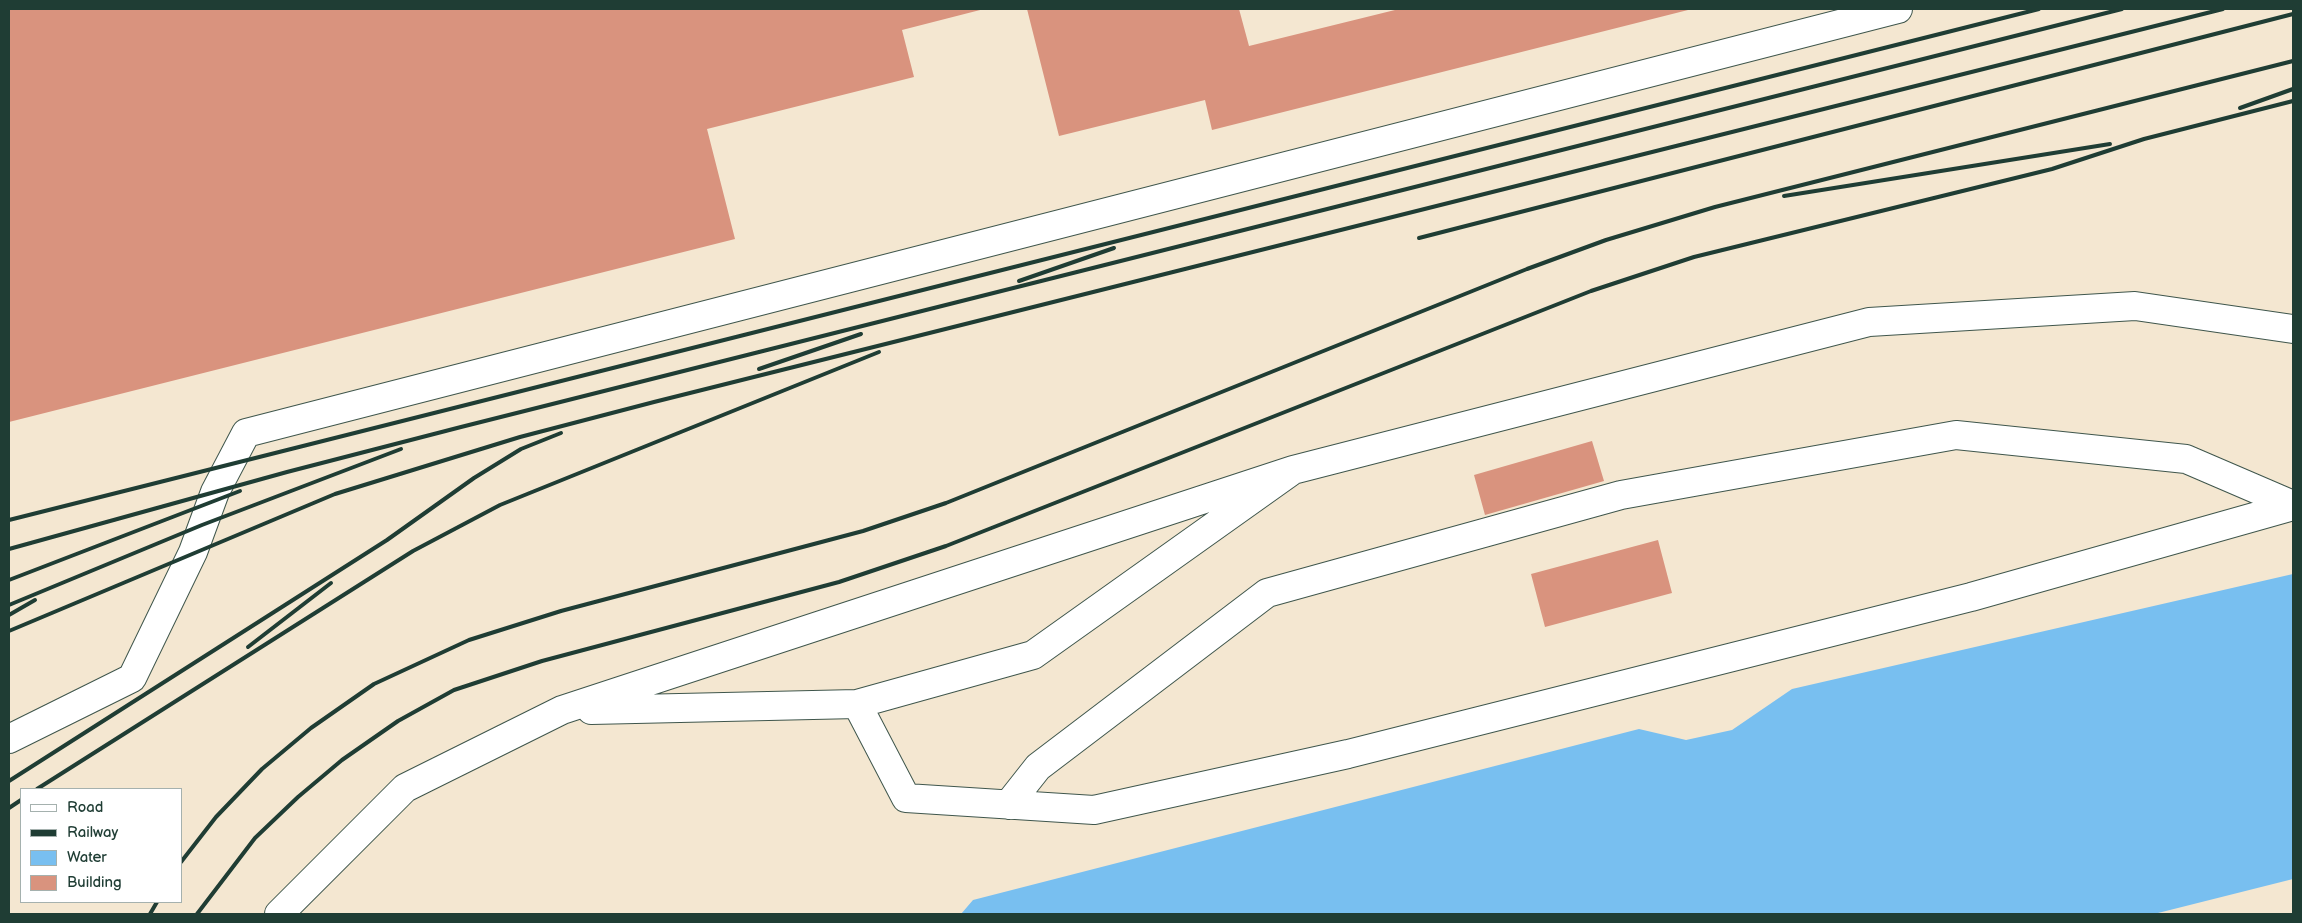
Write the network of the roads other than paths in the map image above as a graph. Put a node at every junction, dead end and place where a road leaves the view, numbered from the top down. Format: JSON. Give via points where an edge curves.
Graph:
{"nodes":[{"id":1,"x":1898,"y":9,"type":"edge"},
{"id":2,"x":2293,"y":329,"type":"edge"},
{"id":3,"x":1293,"y":470,"type":"junction"},
{"id":4,"x":2293,"y":505,"type":"edge"},
{"id":5,"x":857,"y":704,"type":"junction"},
{"id":6,"x":562,"y":710,"type":"junction"},
{"id":7,"x":9,"y":739,"type":"edge"},
{"id":8,"x":1008,"y":805,"type":"junction"},
{"id":9,"x":279,"y":914,"type":"edge"}],
"edges":[{"from":1,"to":7,"type":"lane","via":[[246,433],[215,492],[193,552],[132,678]]},
{"from":2,"to":3,"type":"lane","via":[[2135,306],[1869,322]]},
{"from":3,"to":5,"type":"lane","via":[[1034,655]]},
{"from":3,"to":6,"type":"lane"},
{"from":4,"to":8,"type":"lane","via":[[1971,597],[1348,754],[1094,810]]},
{"from":4,"to":8,"type":"lane","via":[[2186,459],[1956,435],[1621,495],[1266,593],[1038,767]]},
{"from":5,"to":6,"type":"lane"},
{"from":5,"to":8,"type":"lane","via":[[906,798]]},
{"from":6,"to":9,"type":"lane","via":[[405,788]]}]}
